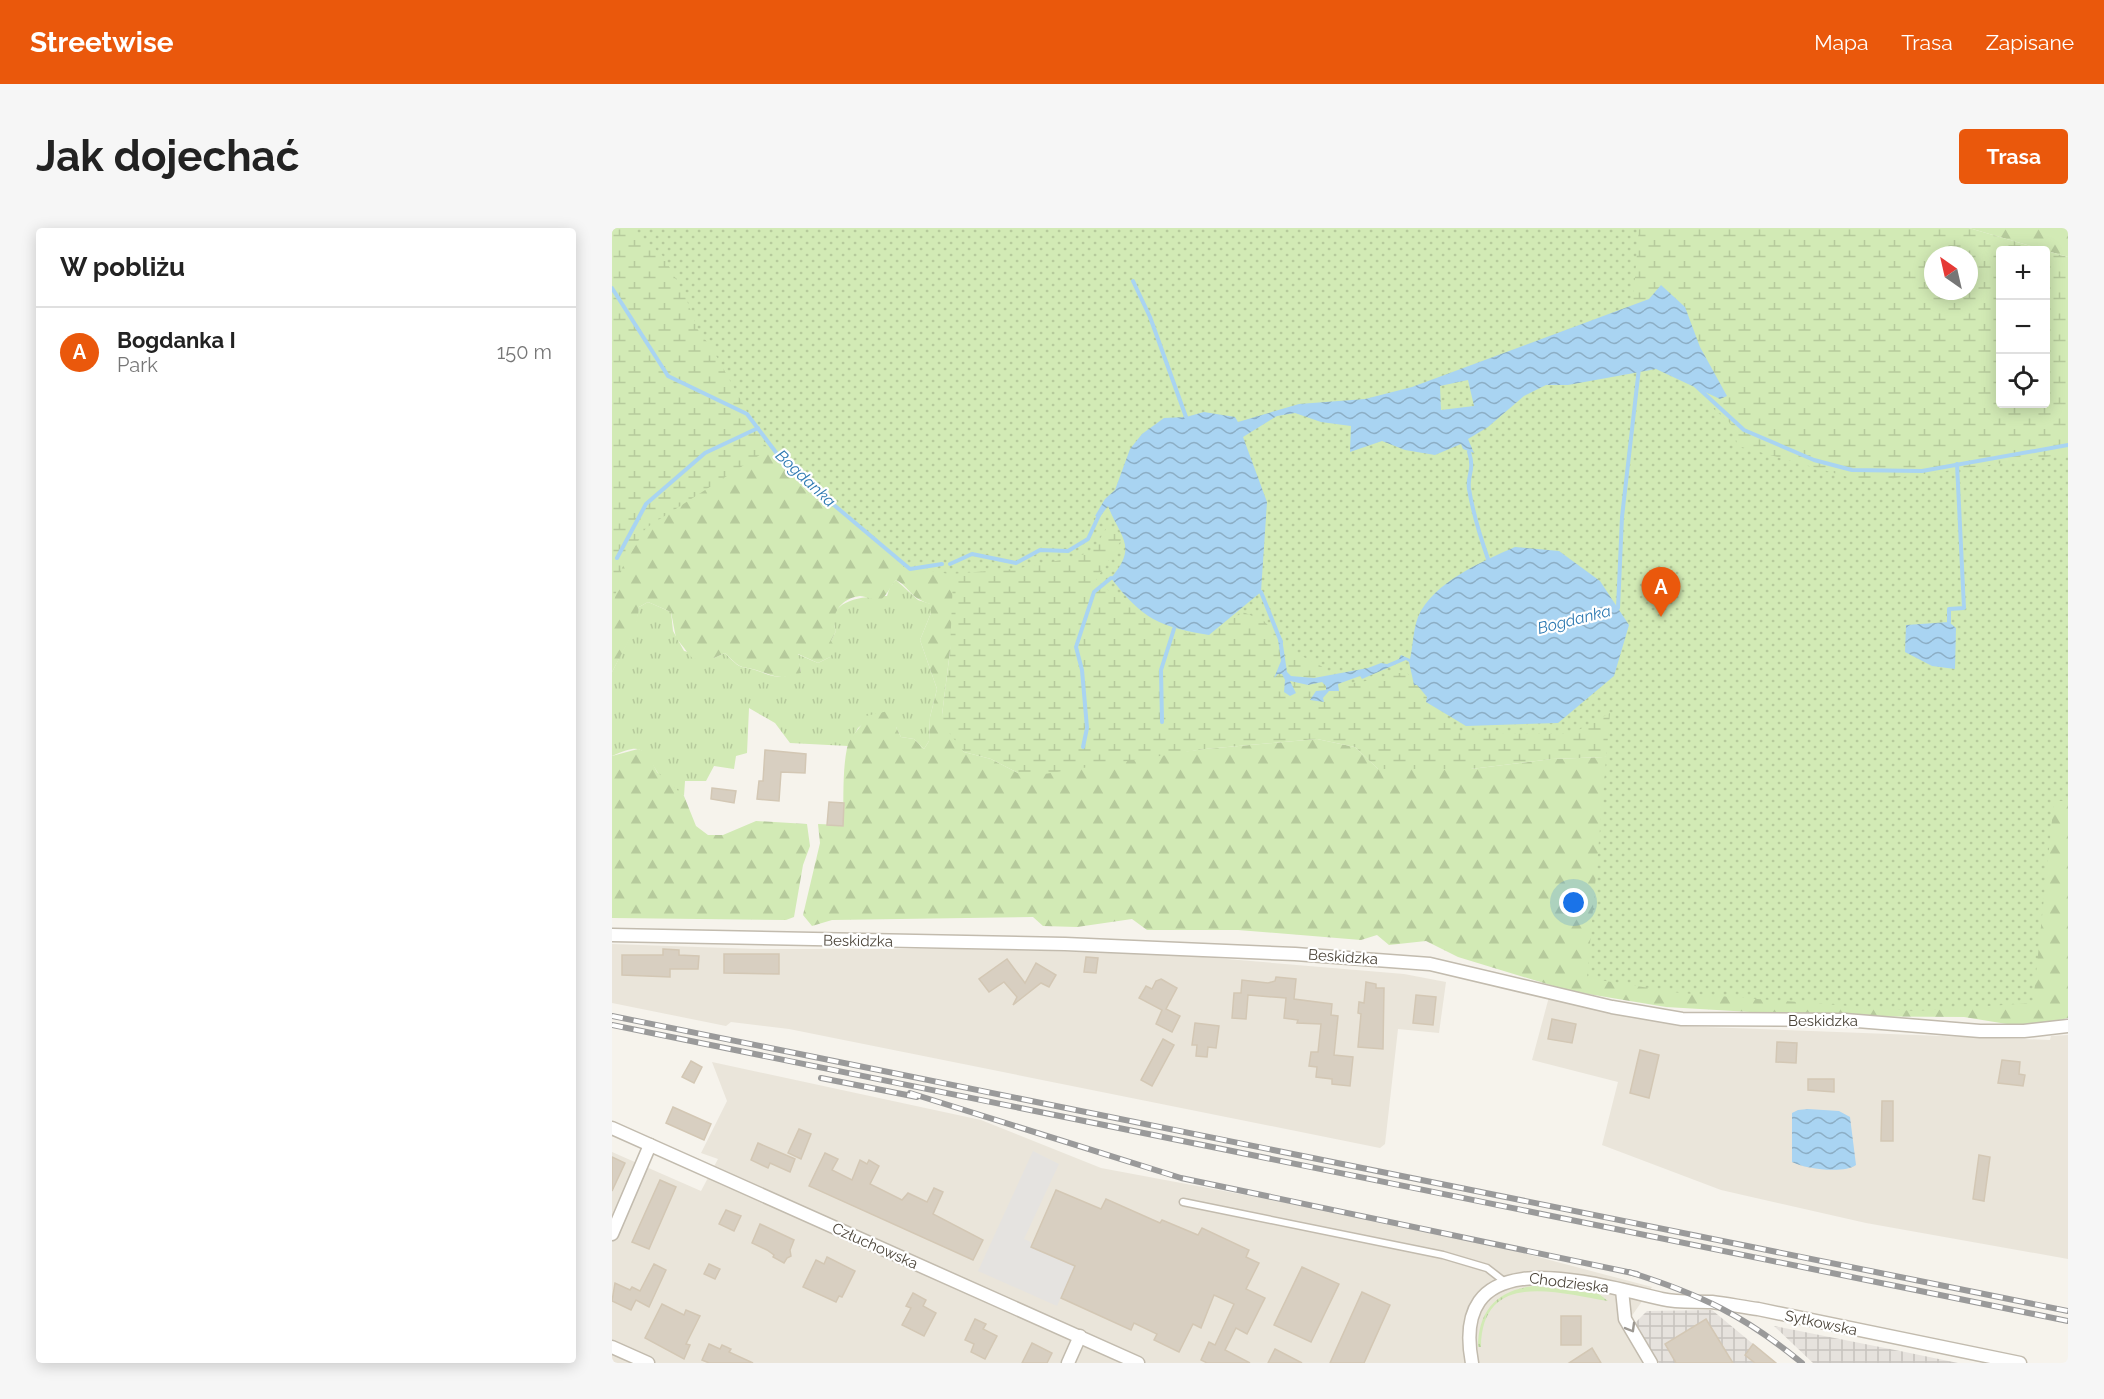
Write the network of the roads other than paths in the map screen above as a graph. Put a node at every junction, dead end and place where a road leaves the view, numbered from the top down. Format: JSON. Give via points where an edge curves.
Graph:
{"nodes":[{"id":1,"x":612,"y":935,"type":"edge"},
{"id":2,"x":2068,"y":1026,"type":"edge"},
{"id":3,"x":612,"y":1128,"type":"edge"},
{"id":4,"x":650,"y":1145,"type":"junction"},
{"id":5,"x":1183,"y":1202,"type":"dead end"},
{"id":6,"x":612,"y":1234,"type":"edge"},
{"id":7,"x":1505,"y":1282,"type":"junction"},
{"id":8,"x":1622,"y":1290,"type":"junction"},
{"id":9,"x":1080,"y":1336,"type":"junction"},
{"id":10,"x":612,"y":1347,"type":"edge"},
{"id":11,"x":648,"y":1363,"type":"edge"},
{"id":12,"x":1068,"y":1363,"type":"edge"},
{"id":13,"x":1138,"y":1363,"type":"edge"},
{"id":14,"x":1472,"y":1363,"type":"edge"},
{"id":15,"x":1651,"y":1363,"type":"edge"},
{"id":16,"x":2020,"y":1363,"type":"edge"}],
"edges":[{"from":1,"to":2,"type":"street","name":"Beskidzka","via":[[1295,954],[1430,964],[1612,1007],[1682,1019],[1845,1020],[1980,1031]]},
{"from":3,"to":4,"type":"street","name":"Człuchowska"},
{"from":4,"to":6,"type":"street"},
{"from":4,"to":9,"type":"street","name":"Człuchowska"},
{"from":5,"to":7,"type":"lane","via":[[1443,1254],[1487,1268]]},
{"from":7,"to":8,"type":"street","name":"Chodzieska","via":[[1542,1278]]},
{"from":7,"to":14,"type":"street","via":[[1488,1292],[1473,1314],[1469,1333]]},
{"from":8,"to":15,"type":"street","one_way":true,"via":[[1625,1319]]},
{"from":8,"to":16,"type":"street","name":"Sytkowska","via":[[1664,1300],[1758,1309]]},
{"from":9,"to":12,"type":"street"},
{"from":9,"to":13,"type":"street","name":"Człuchowska"},
{"from":10,"to":11,"type":"street"}]}
